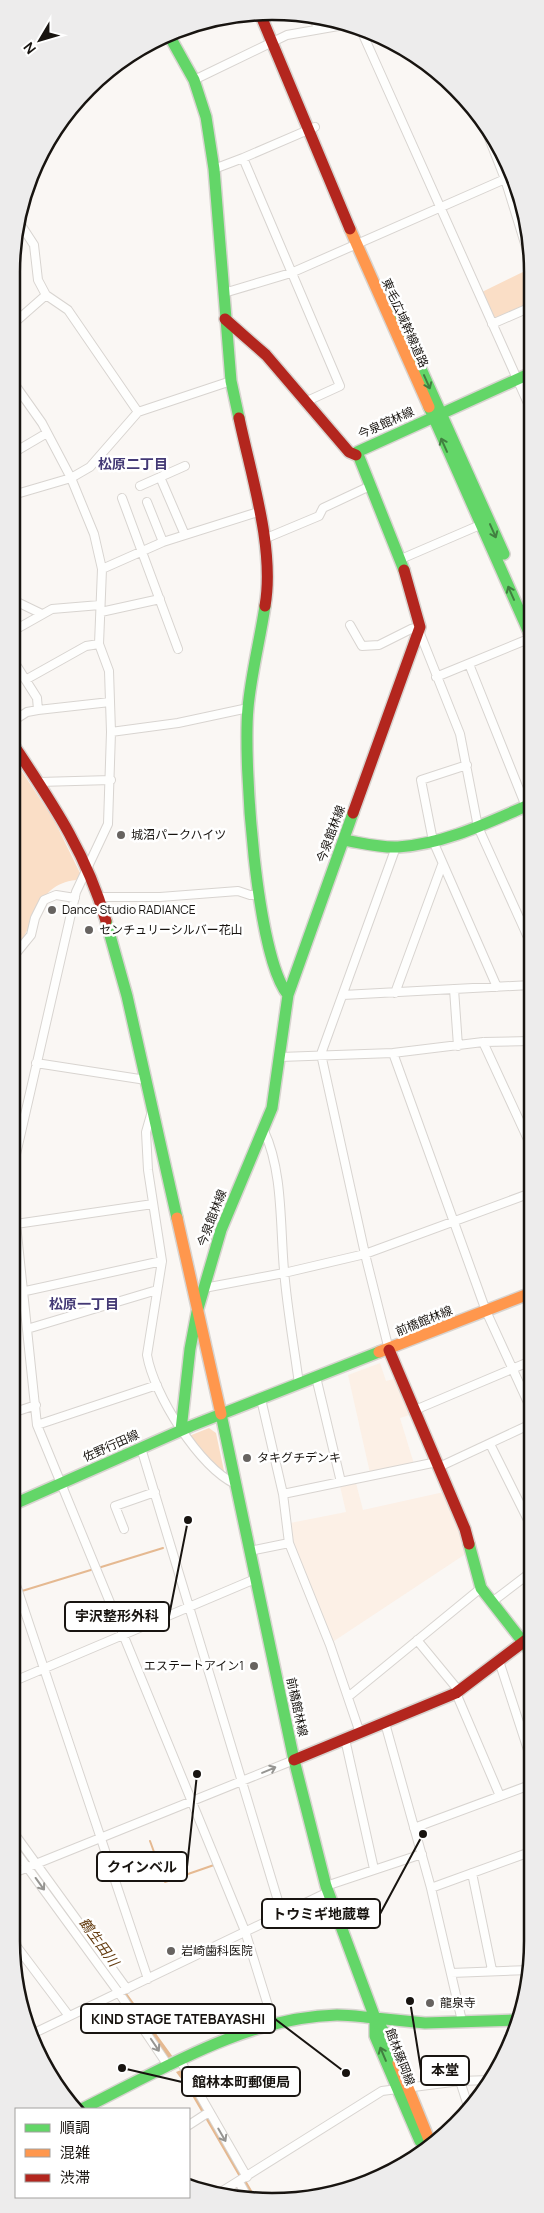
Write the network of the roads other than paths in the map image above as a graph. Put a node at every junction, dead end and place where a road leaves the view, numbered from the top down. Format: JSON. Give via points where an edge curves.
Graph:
{"nodes":[{"id":1,"x":271,"y":20,"type":"edge"},
{"id":2,"x":264,"y":21,"type":"edge"},
{"id":3,"x":317,"y":24,"type":"edge"},
{"id":4,"x":328,"y":27,"type":"edge"},
{"id":5,"x":317,"y":28,"type":"junction"},
{"id":6,"x":364,"y":38,"type":"edge"},
{"id":7,"x":172,"y":41,"type":"edge"},
{"id":8,"x":275,"y":41,"type":"junction"},
{"id":9,"x":194,"y":80,"type":"junction"},
{"id":10,"x":311,"y":128,"type":"junction"},
{"id":11,"x":242,"y":158,"type":"junction"},
{"id":12,"x":214,"y":169,"type":"junction"},
{"id":13,"x":507,"y":180,"type":"edge"},
{"id":14,"x":441,"y":206,"type":"junction"},
{"id":15,"x":24,"y":229,"type":"edge"},
{"id":16,"x":360,"y":242,"type":"junction"},
{"id":17,"x":291,"y":273,"type":"junction"},
{"id":18,"x":224,"y":293,"type":"junction"},
{"id":19,"x":46,"y":295,"type":"junction"},
{"id":20,"x":524,"y":309,"type":"edge"},
{"id":21,"x":20,"y":318,"type":"edge"},
{"id":22,"x":225,"y":319,"type":"junction"},
{"id":23,"x":492,"y":324,"type":"junction"},
{"id":24,"x":524,"y":375,"type":"edge"},
{"id":25,"x":231,"y":380,"type":"junction"},
{"id":26,"x":516,"y":380,"type":"junction"},
{"id":27,"x":20,"y":392,"type":"edge"},
{"id":28,"x":524,"y":397,"type":"edge"},
{"id":29,"x":305,"y":402,"type":"junction"},
{"id":30,"x":138,"y":412,"type":"junction"},
{"id":31,"x":437,"y":416,"type":"junction"},
{"id":32,"x":47,"y":432,"type":"junction"},
{"id":33,"x":20,"y":449,"type":"edge"},
{"id":34,"x":356,"y":455,"type":"junction"},
{"id":35,"x":184,"y":466,"type":"dead end"},
{"id":36,"x":160,"y":477,"type":"junction"},
{"id":37,"x":71,"y":478,"type":"junction"},
{"id":38,"x":140,"y":486,"type":"dead end"},
{"id":39,"x":370,"y":486,"type":"junction"},
{"id":40,"x":20,"y":493,"type":"edge"},
{"id":41,"x":122,"y":498,"type":"dead end"},
{"id":42,"x":147,"y":502,"type":"dead end"},
{"id":43,"x":258,"y":512,"type":"junction"},
{"id":44,"x":480,"y":525,"type":"junction"},
{"id":45,"x":185,"y":535,"type":"junction"},
{"id":46,"x":264,"y":539,"type":"junction"},
{"id":47,"x":163,"y":542,"type":"junction"},
{"id":48,"x":141,"y":552,"type":"junction"},
{"id":49,"x":401,"y":559,"type":"junction"},
{"id":50,"x":102,"y":569,"type":"junction"},
{"id":51,"x":160,"y":600,"type":"junction"},
{"id":52,"x":524,"y":601,"type":"edge"},
{"id":53,"x":20,"y":603,"type":"edge"},
{"id":54,"x":100,"y":609,"type":"junction"},
{"id":55,"x":42,"y":614,"type":"junction"},
{"id":56,"x":350,"y":624,"type":"dead end"},
{"id":57,"x":524,"y":624,"type":"edge"},
{"id":58,"x":20,"y":627,"type":"edge"},
{"id":59,"x":420,"y":629,"type":"junction"},
{"id":60,"x":524,"y":641,"type":"edge"},
{"id":61,"x":99,"y":644,"type":"junction"},
{"id":62,"x":178,"y":649,"type":"dead end"},
{"id":63,"x":469,"y":664,"type":"junction"},
{"id":64,"x":20,"y":670,"type":"edge"},
{"id":65,"x":436,"y":677,"type":"junction"},
{"id":66,"x":27,"y":679,"type":"junction"},
{"id":67,"x":110,"y":702,"type":"junction"},
{"id":68,"x":248,"y":708,"type":"junction"},
{"id":69,"x":38,"y":710,"type":"junction"},
{"id":70,"x":20,"y":716,"type":"edge"},
{"id":71,"x":111,"y":732,"type":"junction"},
{"id":72,"x":20,"y":754,"type":"edge"},
{"id":73,"x":467,"y":765,"type":"junction"},
{"id":74,"x":111,"y":780,"type":"junction"},
{"id":75,"x":39,"y":782,"type":"junction"},
{"id":76,"x":524,"y":795,"type":"edge"},
{"id":77,"x":524,"y":807,"type":"edge"},
{"id":78,"x":478,"y":827,"type":"junction"},
{"id":79,"x":344,"y":840,"type":"junction"},
{"id":80,"x":433,"y":841,"type":"junction"},
{"id":81,"x":396,"y":847,"type":"junction"},
{"id":82,"x":87,"y":865,"type":"junction"},
{"id":83,"x":442,"y":865,"type":"junction"},
{"id":84,"x":258,"y":895,"type":"junction"},
{"id":85,"x":99,"y":897,"type":"junction"},
{"id":86,"x":75,"y":898,"type":"junction"},
{"id":87,"x":524,"y":930,"type":"edge"},
{"id":88,"x":20,"y":948,"type":"edge"},
{"id":89,"x":524,"y":985,"type":"edge"},
{"id":90,"x":497,"y":986,"type":"junction"},
{"id":91,"x":454,"y":989,"type":"junction"},
{"id":92,"x":395,"y":993,"type":"junction"},
{"id":93,"x":288,"y":995,"type":"junction"},
{"id":94,"x":343,"y":995,"type":"junction"},
{"id":95,"x":524,"y":1041,"type":"edge"},
{"id":96,"x":483,"y":1042,"type":"junction"},
{"id":97,"x":458,"y":1046,"type":"junction"},
{"id":98,"x":393,"y":1052,"type":"junction"},
{"id":99,"x":321,"y":1054,"type":"junction"},
{"id":100,"x":280,"y":1057,"type":"junction"},
{"id":101,"x":36,"y":1064,"type":"junction"},
{"id":102,"x":146,"y":1080,"type":"junction"},
{"id":103,"x":152,"y":1111,"type":"junction"},
{"id":104,"x":264,"y":1131,"type":"junction"},
{"id":105,"x":524,"y":1133,"type":"edge"},
{"id":106,"x":20,"y":1136,"type":"edge"},
{"id":107,"x":524,"y":1195,"type":"edge"},
{"id":108,"x":153,"y":1204,"type":"junction"},
{"id":109,"x":454,"y":1222,"type":"junction"},
{"id":110,"x":20,"y":1223,"type":"edge"},
{"id":111,"x":365,"y":1254,"type":"junction"},
{"id":112,"x":162,"y":1261,"type":"junction"},
{"id":113,"x":20,"y":1263,"type":"edge"},
{"id":114,"x":284,"y":1273,"type":"junction"},
{"id":115,"x":204,"y":1288,"type":"junction"},
{"id":116,"x":157,"y":1290,"type":"junction"},
{"id":117,"x":23,"y":1292,"type":"junction"},
{"id":118,"x":20,"y":1293,"type":"edge"},
{"id":119,"x":524,"y":1295,"type":"edge"},
{"id":120,"x":486,"y":1311,"type":"junction"},
{"id":121,"x":197,"y":1312,"type":"junction"},
{"id":122,"x":27,"y":1329,"type":"junction"},
{"id":123,"x":389,"y":1350,"type":"junction"},
{"id":124,"x":524,"y":1364,"type":"edge"},
{"id":125,"x":512,"y":1369,"type":"junction"},
{"id":126,"x":316,"y":1378,"type":"junction"},
{"id":127,"x":299,"y":1384,"type":"junction"},
{"id":128,"x":156,"y":1385,"type":"junction"},
{"id":129,"x":524,"y":1396,"type":"edge"},
{"id":130,"x":261,"y":1399,"type":"junction"},
{"id":131,"x":36,"y":1405,"type":"junction"},
{"id":132,"x":20,"y":1410,"type":"edge"},
{"id":133,"x":415,"y":1410,"type":"junction"},
{"id":134,"x":221,"y":1414,"type":"junction"},
{"id":135,"x":37,"y":1425,"type":"junction"},
{"id":136,"x":524,"y":1427,"type":"edge"},
{"id":137,"x":181,"y":1430,"type":"junction"},
{"id":138,"x":490,"y":1444,"type":"junction"},
{"id":139,"x":141,"y":1448,"type":"junction"},
{"id":140,"x":438,"y":1464,"type":"junction"},
{"id":141,"x":341,"y":1482,"type":"junction"},
{"id":142,"x":61,"y":1483,"type":"junction"},
{"id":143,"x":235,"y":1484,"type":"junction"},
{"id":144,"x":155,"y":1492,"type":"junction"},
{"id":145,"x":283,"y":1494,"type":"junction"},
{"id":146,"x":20,"y":1501,"type":"edge"},
{"id":147,"x":524,"y":1512,"type":"edge"},
{"id":148,"x":124,"y":1529,"type":"dead end"},
{"id":149,"x":289,"y":1543,"type":"junction"},
{"id":150,"x":250,"y":1551,"type":"junction"},
{"id":151,"x":524,"y":1578,"type":"edge"},
{"id":152,"x":255,"y":1579,"type":"junction"},
{"id":153,"x":481,"y":1588,"type":"junction"},
{"id":154,"x":20,"y":1599,"type":"edge"},
{"id":155,"x":492,"y":1602,"type":"junction"},
{"id":156,"x":188,"y":1606,"type":"junction"},
{"id":157,"x":123,"y":1633,"type":"junction"},
{"id":158,"x":524,"y":1638,"type":"edge"},
{"id":159,"x":417,"y":1640,"type":"junction"},
{"id":160,"x":524,"y":1645,"type":"edge"},
{"id":161,"x":499,"y":1661,"type":"junction"},
{"id":162,"x":42,"y":1668,"type":"junction"},
{"id":163,"x":20,"y":1678,"type":"edge"},
{"id":164,"x":458,"y":1692,"type":"junction"},
{"id":165,"x":348,"y":1697,"type":"junction"},
{"id":166,"x":385,"y":1722,"type":"junction"},
{"id":167,"x":360,"y":1733,"type":"junction"},
{"id":168,"x":524,"y":1738,"type":"edge"},
{"id":169,"x":345,"y":1739,"type":"junction"},
{"id":170,"x":294,"y":1760,"type":"junction"},
{"id":171,"x":241,"y":1781,"type":"junction"},
{"id":172,"x":524,"y":1786,"type":"edge"},
{"id":173,"x":500,"y":1796,"type":"junction"},
{"id":174,"x":192,"y":1802,"type":"junction"},
{"id":175,"x":414,"y":1828,"type":"junction"},
{"id":176,"x":100,"y":1839,"type":"junction"},
{"id":177,"x":20,"y":1844,"type":"edge"},
{"id":178,"x":20,"y":1854,"type":"edge"},
{"id":179,"x":422,"y":1854,"type":"junction"},
{"id":180,"x":524,"y":1854,"type":"edge"},
{"id":181,"x":32,"y":1865,"type":"junction"},
{"id":182,"x":374,"y":1869,"type":"junction"},
{"id":183,"x":20,"y":1870,"type":"edge"},
{"id":184,"x":472,"y":1873,"type":"junction"},
{"id":185,"x":431,"y":1888,"type":"junction"},
{"id":186,"x":327,"y":1889,"type":"junction"},
{"id":187,"x":282,"y":1914,"type":"junction"},
{"id":188,"x":245,"y":1931,"type":"junction"},
{"id":189,"x":21,"y":1951,"type":"edge"},
{"id":190,"x":492,"y":1970,"type":"junction"},
{"id":191,"x":522,"y":1970,"type":"edge"},
{"id":192,"x":451,"y":1973,"type":"junction"},
{"id":193,"x":148,"y":1979,"type":"junction"},
{"id":194,"x":123,"y":1991,"type":"junction"},
{"id":195,"x":69,"y":2016,"type":"junction"},
{"id":196,"x":375,"y":2018,"type":"junction"},
{"id":197,"x":511,"y":2020,"type":"edge"},
{"id":198,"x":462,"y":2021,"type":"junction"},
{"id":199,"x":274,"y":2025,"type":"junction"},
{"id":200,"x":37,"y":2032,"type":"edge"},
{"id":201,"x":181,"y":2062,"type":"junction"},
{"id":202,"x":169,"y":2067,"type":"junction"},
{"id":203,"x":482,"y":2080,"type":"edge"},
{"id":204,"x":460,"y":2081,"type":"junction"},
{"id":205,"x":402,"y":2088,"type":"junction"},
{"id":206,"x":466,"y":2101,"type":"edge"},
{"id":207,"x":84,"y":2108,"type":"edge"},
{"id":208,"x":207,"y":2114,"type":"junction"},
{"id":209,"x":190,"y":2124,"type":"edge"},
{"id":210,"x":428,"y":2139,"type":"edge"},
{"id":211,"x":421,"y":2144,"type":"edge"},
{"id":212,"x":243,"y":2179,"type":"junction"},
{"id":213,"x":227,"y":2189,"type":"edge"},
{"id":214,"x":247,"y":2191,"type":"edge"}],
"edges":[{"from":1,"to":8,"type":"main road","name":"東毛広域幹線道路"},
{"from":2,"to":8,"type":"main road","name":"東毛広域幹線道路"},
{"from":3,"to":5,"type":"street"},
{"from":4,"to":5,"type":"street"},
{"from":5,"to":8,"type":"street"},
{"from":6,"to":14,"type":"street"},
{"from":7,"to":9,"type":"main road"},
{"from":8,"to":9,"type":"street"},
{"from":8,"to":10,"type":"main road","name":"東毛広域幹線道路"},
{"from":9,"to":12,"type":"main road","via":[[206,116]]},
{"from":10,"to":11,"type":"street"},
{"from":10,"to":16,"type":"main road","name":"東毛広域幹線道路"},
{"from":11,"to":12,"type":"street"},
{"from":11,"to":17,"type":"street"},
{"from":12,"to":18,"type":"main road"},
{"from":13,"to":14,"type":"street"},
{"from":14,"to":16,"type":"street"},
{"from":14,"to":23,"type":"street"},
{"from":15,"to":19,"type":"street","via":[[34,245],[38,280]]},
{"from":16,"to":17,"type":"street"},
{"from":16,"to":31,"type":"main road","name":"東毛広域幹線道路"},
{"from":17,"to":18,"type":"street"},
{"from":17,"to":29,"type":"street","via":[[340,386]]},
{"from":18,"to":22,"type":"main road"},
{"from":19,"to":21,"type":"street"},
{"from":19,"to":30,"type":"street","via":[[68,310]]},
{"from":20,"to":23,"type":"street"},
{"from":22,"to":25,"type":"main road"},
{"from":22,"to":29,"type":"main road","via":[[266,356]]},
{"from":23,"to":26,"type":"street"},
{"from":24,"to":26,"type":"main road","name":"今泉館林線"},
{"from":25,"to":30,"type":"street"},
{"from":25,"to":43,"type":"main road"},
{"from":26,"to":28,"type":"street"},
{"from":26,"to":31,"type":"main road","name":"今泉館林線"},
{"from":27,"to":32,"type":"street"},
{"from":29,"to":34,"type":"main road","via":[[349,452]]},
{"from":30,"to":37,"type":"street","via":[[97,461]]},
{"from":31,"to":34,"type":"main road","name":"今泉館林線","via":[[360,449]]},
{"from":44,"to":31,"type":"main road","name":"東毛広域幹線道路","one_way":true},
{"from":31,"to":52,"type":"main road","name":"東毛広域幹線道路","one_way":true},
{"from":32,"to":33,"type":"street"},
{"from":32,"to":37,"type":"street"},
{"from":34,"to":39,"type":"main road","name":"今泉館林線"},
{"from":35,"to":36,"type":"street"},
{"from":36,"to":38,"type":"street"},
{"from":36,"to":45,"type":"street"},
{"from":37,"to":40,"type":"street"},
{"from":37,"to":50,"type":"street","via":[[94,534]]},
{"from":39,"to":46,"type":"street","via":[[323,508],[319,516]]},
{"from":39,"to":49,"type":"main road","name":"今泉館林線"},
{"from":41,"to":48,"type":"street"},
{"from":42,"to":47,"type":"street"},
{"from":43,"to":45,"type":"street"},
{"from":43,"to":46,"type":"main road"},
{"from":44,"to":49,"type":"street"},
{"from":57,"to":44,"type":"main road","name":"東毛広域幹線道路","one_way":true},
{"from":45,"to":47,"type":"street"},
{"from":46,"to":68,"type":"main road","via":[[268,590]]},
{"from":47,"to":48,"type":"street"},
{"from":48,"to":50,"type":"street"},
{"from":48,"to":51,"type":"street"},
{"from":49,"to":59,"type":"main road","name":"今泉館林線"},
{"from":50,"to":54,"type":"street"},
{"from":51,"to":54,"type":"street"},
{"from":51,"to":62,"type":"street"},
{"from":53,"to":55,"type":"street"},
{"from":54,"to":55,"type":"street","via":[[52,609]]},
{"from":54,"to":61,"type":"street"},
{"from":55,"to":58,"type":"street"},
{"from":56,"to":59,"type":"street","via":[[362,646],[379,646],[411,629]]},
{"from":59,"to":65,"type":"street"},
{"from":59,"to":79,"type":"main road","name":"今泉館林線"},
{"from":60,"to":63,"type":"street"},
{"from":61,"to":66,"type":"street","via":[[86,646]]},
{"from":61,"to":67,"type":"street","via":[[109,670]]},
{"from":63,"to":65,"type":"street"},
{"from":63,"to":76,"type":"street"},
{"from":64,"to":66,"type":"street"},
{"from":65,"to":73,"type":"street","via":[[460,734]]},
{"from":66,"to":69,"type":"street"},
{"from":67,"to":69,"type":"street"},
{"from":67,"to":71,"type":"street"},
{"from":68,"to":71,"type":"street","via":[[178,723]]},
{"from":68,"to":84,"type":"main road","via":[[248,776]]},
{"from":69,"to":70,"type":"street"},
{"from":71,"to":74,"type":"street"},
{"from":72,"to":75,"type":"main road"},
{"from":73,"to":78,"type":"street"},
{"from":73,"to":80,"type":"street","via":[[421,780]]},
{"from":74,"to":75,"type":"street"},
{"from":74,"to":82,"type":"street","via":[[108,824]]},
{"from":75,"to":82,"type":"main road"},
{"from":77,"to":78,"type":"main road"},
{"from":78,"to":80,"type":"main road"},
{"from":78,"to":87,"type":"street"},
{"from":79,"to":81,"type":"main road"},
{"from":79,"to":93,"type":"main road","name":"今泉館林線"},
{"from":80,"to":81,"type":"main road"},
{"from":80,"to":83,"type":"street"},
{"from":81,"to":94,"type":"street"},
{"from":82,"to":85,"type":"main road"},
{"from":82,"to":86,"type":"street"},
{"from":83,"to":90,"type":"street"},
{"from":83,"to":92,"type":"street"},
{"from":84,"to":85,"type":"street","via":[[238,891],[160,897]]},
{"from":84,"to":93,"type":"main road","via":[[280,984]]},
{"from":85,"to":102,"type":"main road"},
{"from":86,"to":88,"type":"street","via":[[56,895],[44,900],[31,935]]},
{"from":86,"to":101,"type":"street"},
{"from":89,"to":90,"type":"street"},
{"from":90,"to":91,"type":"street"},
{"from":91,"to":92,"type":"street"},
{"from":91,"to":97,"type":"street"},
{"from":92,"to":94,"type":"street"},
{"from":93,"to":100,"type":"main road","name":"今泉館林線"},
{"from":94,"to":99,"type":"street"},
{"from":95,"to":96,"type":"street"},
{"from":96,"to":97,"type":"street"},
{"from":96,"to":105,"type":"street"},
{"from":97,"to":98,"type":"street"},
{"from":98,"to":99,"type":"street"},
{"from":98,"to":109,"type":"street"},
{"from":99,"to":100,"type":"street"},
{"from":99,"to":111,"type":"street"},
{"from":100,"to":104,"type":"main road","name":"今泉館林線"},
{"from":101,"to":102,"type":"street"},
{"from":101,"to":106,"type":"street"},
{"from":102,"to":103,"type":"main road"},
{"from":103,"to":108,"type":"street","via":[[146,1132]]},
{"from":103,"to":121,"type":"main road"},
{"from":104,"to":114,"type":"street","via":[[276,1169]]},
{"from":104,"to":115,"type":"main road","name":"今泉館林線","via":[[225,1219]]},
{"from":107,"to":109,"type":"street"},
{"from":108,"to":110,"type":"street"},
{"from":108,"to":112,"type":"street"},
{"from":109,"to":111,"type":"street"},
{"from":109,"to":120,"type":"street"},
{"from":111,"to":114,"type":"street"},
{"from":111,"to":123,"type":"street"},
{"from":112,"to":116,"type":"street"},
{"from":112,"to":117,"type":"street"},
{"from":113,"to":117,"type":"street"},
{"from":114,"to":115,"type":"street"},
{"from":114,"to":127,"type":"street"},
{"from":115,"to":121,"type":"main road","name":"今泉館林線"},
{"from":116,"to":122,"type":"street"},
{"from":116,"to":128,"type":"street","via":[[147,1355]]},
{"from":117,"to":118,"type":"street"},
{"from":117,"to":122,"type":"street"},
{"from":119,"to":120,"type":"main road","name":"前橋館林線"},
{"from":120,"to":123,"type":"main road","name":"前橋館林線"},
{"from":120,"to":125,"type":"street"},
{"from":121,"to":134,"type":"main road","name":"今泉館林線"},
{"from":121,"to":137,"type":"main road"},
{"from":122,"to":131,"type":"street"},
{"from":123,"to":126,"type":"main road","name":"前橋館林線"},
{"from":123,"to":133,"type":"main road"},
{"from":124,"to":125,"type":"street"},
{"from":125,"to":129,"type":"street"},
{"from":125,"to":133,"type":"street"},
{"from":126,"to":127,"type":"main road","name":"前橋館林線"},
{"from":126,"to":141,"type":"street"},
{"from":127,"to":130,"type":"main road","name":"前橋館林線"},
{"from":128,"to":135,"type":"street"},
{"from":128,"to":137,"type":"street"},
{"from":130,"to":134,"type":"main road","name":"前橋館林線"},
{"from":130,"to":145,"type":"street"},
{"from":131,"to":132,"type":"street"},
{"from":131,"to":135,"type":"street"},
{"from":133,"to":140,"type":"main road"},
{"from":134,"to":137,"type":"main road","name":"佐野行田線"},
{"from":134,"to":143,"type":"main road","name":"前橋館林線"},
{"from":135,"to":142,"type":"street"},
{"from":136,"to":138,"type":"street"},
{"from":137,"to":139,"type":"main road","name":"佐野行田線"},
{"from":137,"to":143,"type":"street","via":[[224,1478]]},
{"from":138,"to":140,"type":"street"},
{"from":138,"to":147,"type":"street"},
{"from":139,"to":142,"type":"main road","name":"佐野行田線"},
{"from":139,"to":144,"type":"street"},
{"from":140,"to":141,"type":"street"},
{"from":140,"to":153,"type":"main road","via":[[465,1529]]},
{"from":141,"to":145,"type":"street"},
{"from":142,"to":146,"type":"main road","name":"佐野行田線"},
{"from":142,"to":157,"type":"street"},
{"from":143,"to":150,"type":"main road","name":"前橋館林線"},
{"from":144,"to":148,"type":"street","via":[[115,1506]]},
{"from":144,"to":156,"type":"street"},
{"from":145,"to":149,"type":"street"},
{"from":149,"to":150,"type":"street"},
{"from":149,"to":165,"type":"street"},
{"from":150,"to":152,"type":"main road","name":"前橋館林線"},
{"from":151,"to":155,"type":"street"},
{"from":152,"to":156,"type":"street"},
{"from":152,"to":170,"type":"main road","name":"前橋館林線"},
{"from":153,"to":155,"type":"main road"},
{"from":153,"to":159,"type":"street"},
{"from":154,"to":162,"type":"street"},
{"from":155,"to":158,"type":"main road"},
{"from":156,"to":157,"type":"street"},
{"from":156,"to":171,"type":"street"},
{"from":157,"to":162,"type":"street"},
{"from":157,"to":174,"type":"street"},
{"from":159,"to":164,"type":"street"},
{"from":159,"to":165,"type":"street"},
{"from":160,"to":161,"type":"main road"},
{"from":161,"to":164,"type":"main road"},
{"from":161,"to":168,"type":"street"},
{"from":162,"to":163,"type":"street"},
{"from":162,"to":176,"type":"street"},
{"from":164,"to":166,"type":"main road"},
{"from":164,"to":173,"type":"street"},
{"from":165,"to":167,"type":"street"},
{"from":166,"to":167,"type":"main road"},
{"from":166,"to":175,"type":"street"},
{"from":167,"to":169,"type":"main road"},
{"from":169,"to":170,"type":"main road"},
{"from":169,"to":182,"type":"street"},
{"from":171,"to":170,"type":"street","one_way":true},
{"from":170,"to":186,"type":"main road","name":"前橋館林線"},
{"from":171,"to":174,"type":"street"},
{"from":171,"to":187,"type":"street"},
{"from":172,"to":173,"type":"street"},
{"from":173,"to":175,"type":"street"},
{"from":174,"to":176,"type":"street"},
{"from":174,"to":188,"type":"street"},
{"from":175,"to":179,"type":"street"},
{"from":176,"to":181,"type":"street"},
{"from":176,"to":193,"type":"street"},
{"from":177,"to":181,"type":"street"},
{"from":178,"to":181,"type":"street"},
{"from":179,"to":182,"type":"street"},
{"from":179,"to":185,"type":"street"},
{"from":180,"to":184,"type":"street"},
{"from":181,"to":183,"type":"street"},
{"from":181,"to":194,"type":"street"},
{"from":182,"to":186,"type":"street"},
{"from":184,"to":185,"type":"street"},
{"from":184,"to":190,"type":"street"},
{"from":185,"to":192,"type":"street"},
{"from":186,"to":187,"type":"street"},
{"from":186,"to":196,"type":"main road","name":"前橋館林線"},
{"from":187,"to":188,"type":"street"},
{"from":188,"to":193,"type":"street"},
{"from":188,"to":199,"type":"street"},
{"from":189,"to":195,"type":"street"},
{"from":190,"to":191,"type":"street"},
{"from":190,"to":192,"type":"street"},
{"from":192,"to":198,"type":"street"},
{"from":193,"to":194,"type":"street"},
{"from":194,"to":195,"type":"street"},
{"from":194,"to":202,"type":"street","one_way":true},
{"from":195,"to":200,"type":"street"},
{"from":196,"to":198,"type":"main road","via":[[386,2022]]},
{"from":196,"to":199,"type":"main road","via":[[319,2016]]},
{"from":196,"to":205,"type":"main road","name":"館林藤岡線","via":[[386,2035]]},
{"from":197,"to":198,"type":"main road"},
{"from":199,"to":201,"type":"main road","via":[[231,2039]]},
{"from":201,"to":202,"type":"main road"},
{"from":201,"to":208,"type":"street"},
{"from":202,"to":207,"type":"main road"},
{"from":203,"to":204,"type":"street"},
{"from":204,"to":205,"type":"street"},
{"from":204,"to":206,"type":"street"},
{"from":205,"to":210,"type":"main road","name":"館林藤岡線"},
{"from":205,"to":211,"type":"main road","name":"館林藤岡線"},
{"from":205,"to":212,"type":"street","via":[[382,2091]]},
{"from":208,"to":209,"type":"street"},
{"from":208,"to":212,"type":"street","one_way":true},
{"from":212,"to":213,"type":"street"},
{"from":212,"to":214,"type":"street"}]}
